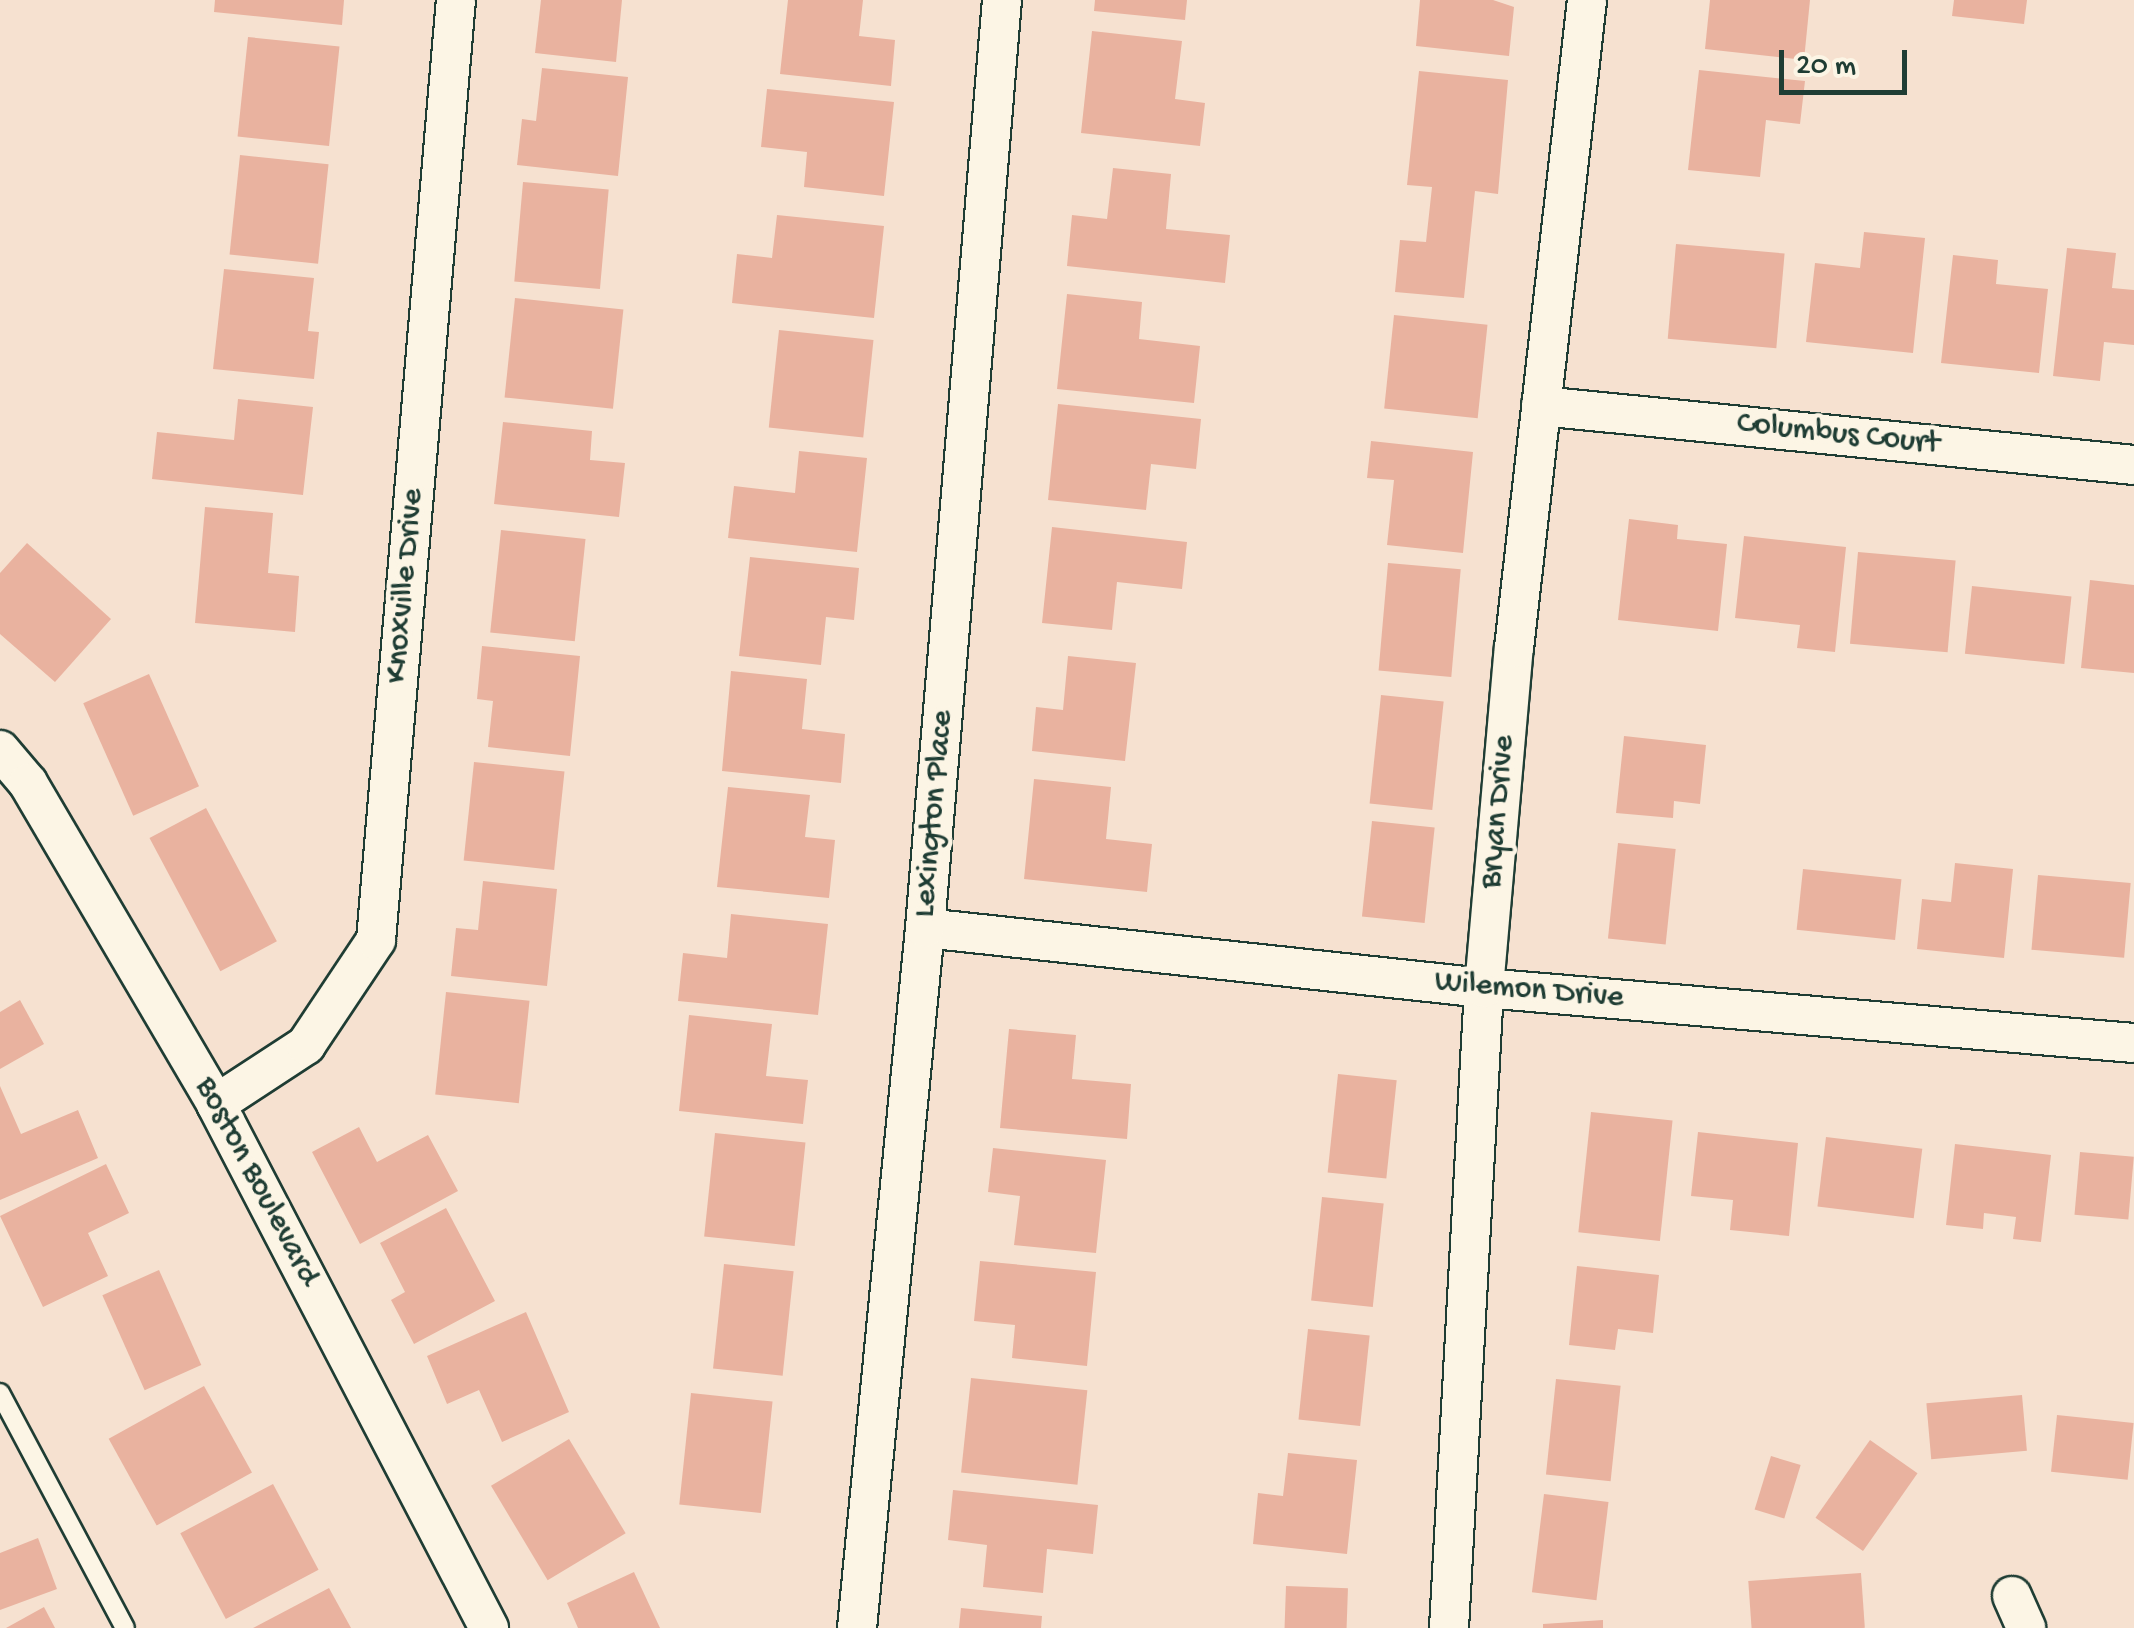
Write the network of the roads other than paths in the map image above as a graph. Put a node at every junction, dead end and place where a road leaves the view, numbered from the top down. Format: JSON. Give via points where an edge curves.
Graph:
{"nodes":[{"id":1,"x":456,"y":0,"type":"edge"},
{"id":2,"x":1002,"y":0,"type":"edge"},
{"id":3,"x":1586,"y":0,"type":"edge"},
{"id":4,"x":1541,"y":406,"type":"junction"},
{"id":5,"x":2134,"y":466,"type":"edge"},
{"id":6,"x":0,"y":750,"type":"edge"},
{"id":7,"x":925,"y":928,"type":"junction"},
{"id":8,"x":1484,"y":988,"type":"junction"},
{"id":9,"x":2134,"y":1043,"type":"edge"},
{"id":10,"x":216,"y":1104,"type":"junction"},
{"id":11,"x":0,"y":1393,"type":"edge"},
{"id":12,"x":125,"y":1628,"type":"edge"},
{"id":13,"x":489,"y":1628,"type":"edge"},
{"id":14,"x":857,"y":1628,"type":"edge"},
{"id":15,"x":1449,"y":1628,"type":"edge"}],
"edges":[{"from":1,"to":10,"type":"street","name":"Knoxville Drive","via":[[376,940],[306,1045]]},
{"from":2,"to":7,"type":"street","name":"Lexington Place"},
{"from":3,"to":4,"type":"street","name":"Bryan Drive"},
{"from":4,"to":5,"type":"street","name":"Columbus Court"},
{"from":4,"to":8,"type":"street","name":"Bryan Drive"},
{"from":6,"to":10,"type":"street","name":"Boston Boulevard","via":[[28,783]]},
{"from":7,"to":8,"type":"street","name":"Wilemon Drive"},
{"from":7,"to":14,"type":"street","name":"Lexington Place"},
{"from":8,"to":9,"type":"street","name":"Wilemon Drive"},
{"from":8,"to":15,"type":"street","name":"Bryan Drive"},
{"from":10,"to":13,"type":"street","name":"Boston Boulevard"},
{"from":11,"to":12,"type":"lane"}]}
